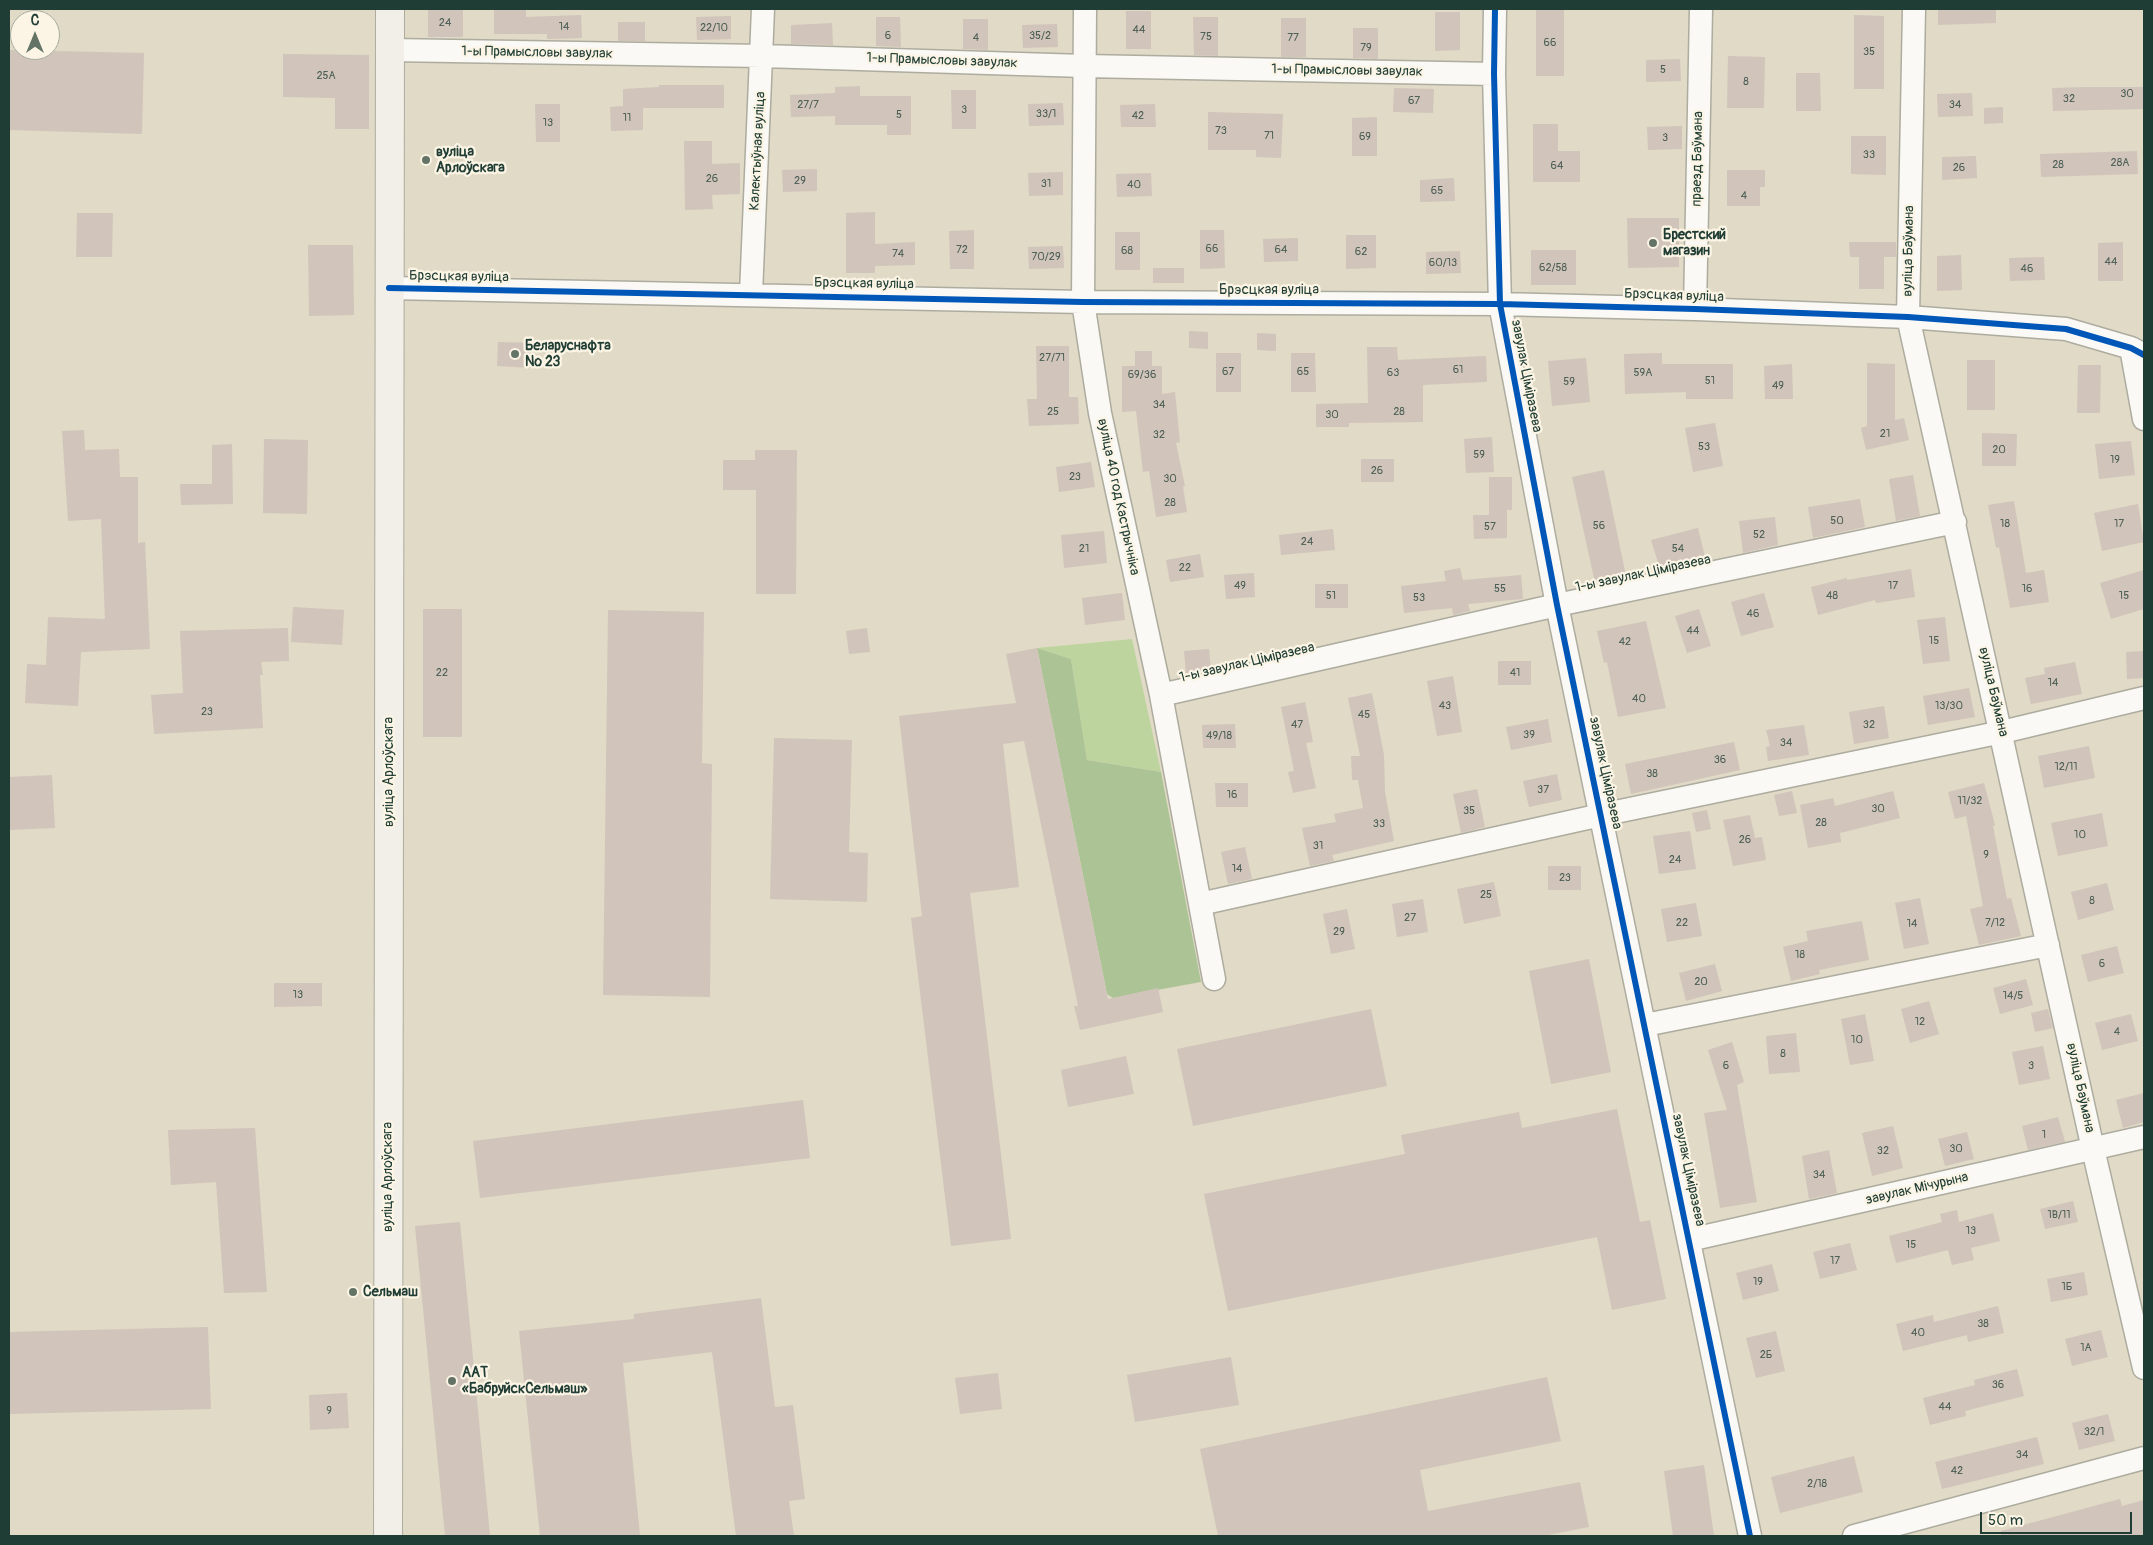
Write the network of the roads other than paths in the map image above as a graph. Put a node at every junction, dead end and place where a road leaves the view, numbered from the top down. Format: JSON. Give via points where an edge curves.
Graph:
{"nodes":[{"id":1,"x":390,"y":9,"type":"edge"},
{"id":2,"x":763,"y":9,"type":"edge"},
{"id":3,"x":1085,"y":9,"type":"edge"},
{"id":4,"x":1495,"y":9,"type":"edge"},
{"id":5,"x":1701,"y":9,"type":"edge"},
{"id":6,"x":1914,"y":9,"type":"edge"},
{"id":7,"x":390,"y":50,"type":"junction"},
{"id":8,"x":763,"y":56,"type":"junction"},
{"id":9,"x":1084,"y":66,"type":"junction"},
{"id":10,"x":1494,"y":74,"type":"junction"},
{"id":11,"x":389,"y":288,"type":"junction"},
{"id":12,"x":751,"y":294,"type":"junction"},
{"id":13,"x":1083,"y":302,"type":"junction"},
{"id":14,"x":1500,"y":304,"type":"junction"},
{"id":15,"x":1695,"y":308,"type":"junction"},
{"id":16,"x":1908,"y":317,"type":"junction"},
{"id":17,"x":2137,"y":352,"type":"edge"},
{"id":18,"x":2144,"y":419,"type":"edge"},
{"id":19,"x":1955,"y":522,"type":"junction"},
{"id":20,"x":1557,"y":605,"type":"junction"},
{"id":21,"x":1161,"y":695,"type":"junction"},
{"id":22,"x":2144,"y":698,"type":"edge"},
{"id":23,"x":2002,"y":732,"type":"junction"},
{"id":24,"x":1601,"y":815,"type":"junction"},
{"id":25,"x":1200,"y":904,"type":"junction"},
{"id":26,"x":2048,"y":945,"type":"junction"},
{"id":27,"x":1214,"y":979,"type":"dead end"},
{"id":28,"x":1645,"y":1025,"type":"junction"},
{"id":29,"x":2144,"y":1137,"type":"edge"},
{"id":30,"x":2094,"y":1149,"type":"junction"},
{"id":31,"x":1689,"y":1240,"type":"junction"},
{"id":32,"x":2144,"y":1368,"type":"edge"},
{"id":33,"x":2144,"y":1458,"type":"edge"},
{"id":34,"x":388,"y":1536,"type":"edge"},
{"id":35,"x":1750,"y":1536,"type":"edge"},
{"id":36,"x":1854,"y":1536,"type":"edge"}],
"edges":[{"from":1,"to":7,"type":"street","name":"вуліца Арлоўскага"},
{"from":2,"to":8,"type":"street","name":"Калектыўная вуліца"},
{"from":3,"to":9,"type":"street","name":"вуліца 40 год Кастрычніка"},
{"from":4,"to":10,"type":"street","name":"завулак Ціміразева"},
{"from":5,"to":15,"type":"street","name":"праезд Баўмана"},
{"from":6,"to":16,"type":"street","name":"вуліца Баўмана"},
{"from":7,"to":8,"type":"street","name":"1-ы Прамысловы завулак"},
{"from":7,"to":11,"type":"street","name":"вуліца Арлоўскага"},
{"from":8,"to":9,"type":"street","name":"1-ы Прамысловы завулак"},
{"from":8,"to":12,"type":"street","name":"Калектыўная вуліца"},
{"from":9,"to":10,"type":"street","name":"1-ы Прамысловы завулак"},
{"from":9,"to":13,"type":"street","name":"вуліца 40 год Кастрычніка"},
{"from":10,"to":14,"type":"street","name":"завулак Ціміразева"},
{"from":11,"to":12,"type":"street","name":"Брэсцкая вуліца"},
{"from":11,"to":34,"type":"street","name":"вуліца Арлоўскага"},
{"from":12,"to":13,"type":"street","name":"Брэсцкая вуліца"},
{"from":13,"to":14,"type":"street","name":"Брэсцкая вуліца"},
{"from":13,"to":21,"type":"street","name":"вуліца 40 год Кастрычніка","via":[[1100,413]]},
{"from":14,"to":15,"type":"street","name":"Брэсцкая вуліца"},
{"from":14,"to":20,"type":"street","name":"завулак Ціміразева"},
{"from":15,"to":16,"type":"street","name":"Брэсцкая вуліца"},
{"from":16,"to":17,"type":"street","name":"Брэсцкая вуліца","via":[[2066,329]]},
{"from":16,"to":19,"type":"street","name":"вуліца Баўмана"},
{"from":17,"to":18,"type":"street"},
{"from":19,"to":20,"type":"street","name":"1-ы завулак Ціміразева"},
{"from":19,"to":23,"type":"street","name":"вуліца Баўмана"},
{"from":20,"to":21,"type":"street","name":"1-ы завулак Ціміразева"},
{"from":20,"to":24,"type":"street","name":"завулак Ціміразева"},
{"from":21,"to":25,"type":"street","name":"вуліца 40 год Кастрычніка"},
{"from":22,"to":23,"type":"street","name":"завулак Ціміразева"},
{"from":23,"to":24,"type":"street","name":"завулак Ціміразева"},
{"from":23,"to":26,"type":"street","name":"вуліца Баўмана"},
{"from":24,"to":25,"type":"street","name":"завулак Ціміразева"},
{"from":24,"to":28,"type":"street","name":"завулак Ціміразева"},
{"from":25,"to":27,"type":"street","name":"вуліца 40 год Кастрычніка"},
{"from":26,"to":28,"type":"street"},
{"from":26,"to":30,"type":"street","name":"вуліца Баўмана"},
{"from":28,"to":31,"type":"street","name":"завулак Ціміразева"},
{"from":29,"to":30,"type":"street","name":"завулак Мічурына"},
{"from":30,"to":31,"type":"street","name":"завулак Мічурына"},
{"from":30,"to":32,"type":"street","name":"вуліца Баўмана"},
{"from":31,"to":35,"type":"street","name":"завулак Ціміразева"},
{"from":33,"to":36,"type":"street"}]}
